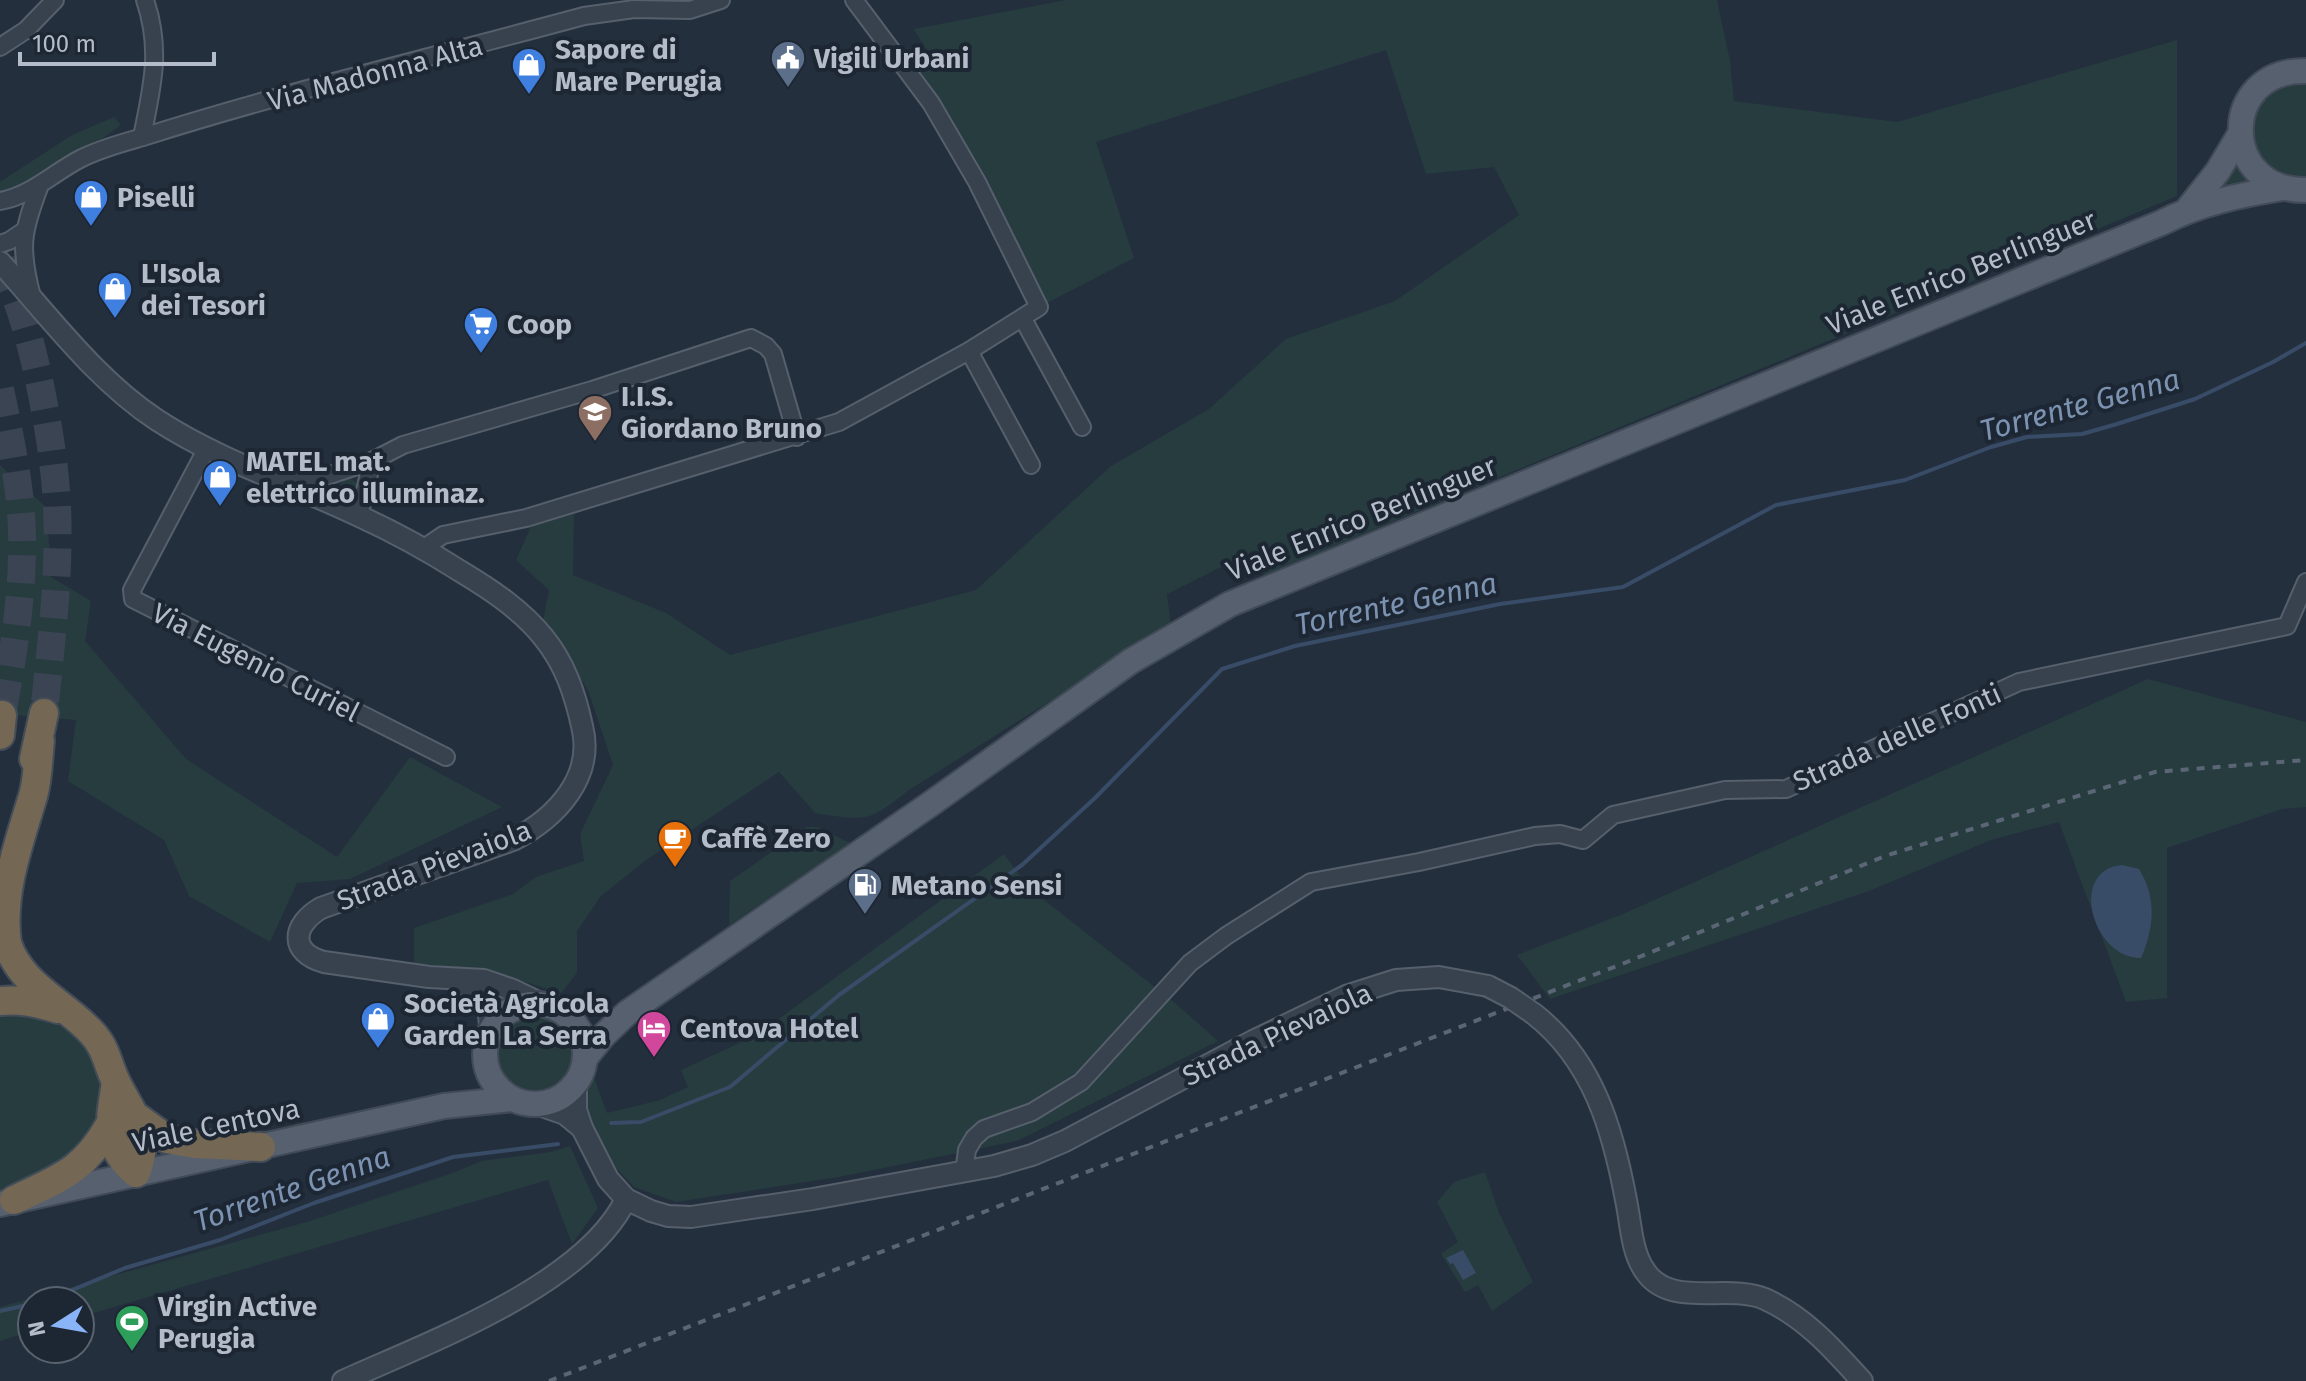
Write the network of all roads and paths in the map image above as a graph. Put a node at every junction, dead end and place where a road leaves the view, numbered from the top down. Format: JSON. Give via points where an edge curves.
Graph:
{"nodes":[{"id":1,"x":55,"y":0,"type":"edge"},
{"id":2,"x":145,"y":0,"type":"edge"},
{"id":3,"x":721,"y":0,"type":"edge"},
{"id":4,"x":854,"y":0,"type":"edge"},
{"id":5,"x":0,"y":47,"type":"edge"},
{"id":6,"x":2306,"y":71,"type":"edge"},
{"id":7,"x":2240,"y":134,"type":"junction"},
{"id":8,"x":142,"y":137,"type":"junction"},
{"id":9,"x":40,"y":185,"type":"junction"},
{"id":10,"x":2295,"y":189,"type":"edge"},
{"id":11,"x":1,"y":202,"type":"edge"},
{"id":12,"x":2306,"y":207,"type":"edge"},
{"id":13,"x":2188,"y":209,"type":"junction"},
{"id":14,"x":2161,"y":223,"type":"junction"},
{"id":15,"x":24,"y":231,"type":"junction"},
{"id":16,"x":0,"y":244,"type":"edge"},
{"id":17,"x":0,"y":262,"type":"edge"},
{"id":18,"x":33,"y":298,"type":"junction"},
{"id":19,"x":1023,"y":319,"type":"junction"},
{"id":20,"x":969,"y":351,"type":"junction"},
{"id":21,"x":1082,"y":427,"type":"dead end"},
{"id":22,"x":797,"y":437,"type":"junction"},
{"id":23,"x":207,"y":448,"type":"junction"},
{"id":24,"x":372,"y":461,"type":"junction"},
{"id":25,"x":1031,"y":465,"type":"dead end"},
{"id":26,"x":337,"y":473,"type":"junction"},
{"id":27,"x":285,"y":484,"type":"junction"},
{"id":28,"x":330,"y":503,"type":"junction"},
{"id":29,"x":359,"y":516,"type":"junction"},
{"id":30,"x":424,"y":548,"type":"junction"},
{"id":31,"x":2306,"y":582,"type":"edge"},
{"id":32,"x":44,"y":713,"type":"tunnel mouth"},
{"id":33,"x":40,"y":741,"type":"junction"},
{"id":34,"x":446,"y":757,"type":"dead end"},
{"id":35,"x":0,"y":856,"type":"edge"},
{"id":36,"x":455,"y":980,"type":"junction"},
{"id":37,"x":0,"y":1001,"type":"edge"},
{"id":38,"x":542,"y":1004,"type":"junction"},
{"id":39,"x":66,"y":1011,"type":"junction"},
{"id":40,"x":627,"y":1013,"type":"junction"},
{"id":41,"x":567,"y":1015,"type":"junction"},
{"id":42,"x":490,"y":1032,"type":"junction"},
{"id":43,"x":586,"y":1057,"type":"junction"},
{"id":44,"x":486,"y":1061,"type":"junction"},
{"id":45,"x":116,"y":1082,"type":"junction"},
{"id":46,"x":576,"y":1084,"type":"junction"},
{"id":47,"x":513,"y":1099,"type":"junction"},
{"id":48,"x":539,"y":1105,"type":"junction"},
{"id":49,"x":444,"y":1106,"type":"junction"},
{"id":50,"x":138,"y":1118,"type":"junction"},
{"id":51,"x":109,"y":1126,"type":"junction"},
{"id":52,"x":582,"y":1128,"type":"junction"},
{"id":53,"x":261,"y":1147,"type":"junction"},
{"id":54,"x":964,"y":1172,"type":"junction"},
{"id":55,"x":136,"y":1173,"type":"junction"},
{"id":56,"x":626,"y":1199,"type":"junction"},
{"id":57,"x":7,"y":1202,"type":"edge"},
{"id":58,"x":343,"y":1381,"type":"edge"},
{"id":59,"x":1862,"y":1381,"type":"edge"}],
"edges":[{"from":1,"to":5,"type":"street"},
{"from":2,"to":8,"type":"street","via":[[155,34],[156,68]]},
{"from":3,"to":8,"type":"street","name":"Via Madonna Alta","via":[[690,10],[634,9],[584,16]]},
{"from":4,"to":19,"type":"street","via":[[931,103],[977,182],[1039,307]]},
{"from":6,"to":7,"type":"main road","name":"Viale Enrico Berlinguer","via":[[2281,73],[2261,85],[2243,111]]},
{"from":7,"to":10,"type":"main road","via":[[2254,169],[2270,183]]},
{"from":7,"to":13,"type":"main road","name":"Viale Enrico Berlinguer"},
{"from":8,"to":9,"type":"street","name":"Via Madonna Alta","via":[[85,156]]},
{"from":9,"to":11,"type":"street","name":"Via Madonna Alta"},
{"from":9,"to":15,"type":"street"},
{"from":10,"to":13,"type":"main road","name":"Viale Enrico Berlinguer"},
{"from":12,"to":14,"type":"main road","via":[[2267,201]]},
{"from":13,"to":14,"type":"main road","name":"Viale Enrico Berlinguer"},
{"from":14,"to":40,"type":"main road","name":"Viale Enrico Berlinguer","via":[[1230,604],[1131,661]]},
{"from":15,"to":16,"type":"street"},
{"from":15,"to":18,"type":"street"},
{"from":17,"to":18,"type":"street"},
{"from":18,"to":23,"type":"street","via":[[128,398]]},
{"from":19,"to":20,"type":"street"},
{"from":19,"to":21,"type":"street"},
{"from":20,"to":22,"type":"street","via":[[839,422]]},
{"from":20,"to":25,"type":"street"},
{"from":22,"to":24,"type":"street","via":[[773,354],[751,338],[403,445]]},
{"from":22,"to":30,"type":"street","via":[[526,518],[443,535]]},
{"from":23,"to":27,"type":"street"},
{"from":23,"to":34,"type":"street","name":"Via Eugenio Curiel","via":[[132,590],[133,599]]},
{"from":24,"to":26,"type":"street"},
{"from":24,"to":29,"type":"street"},
{"from":26,"to":27,"type":"street"},
{"from":26,"to":28,"type":"street","via":[[330,482]]},
{"from":27,"to":28,"type":"street"},
{"from":28,"to":29,"type":"street"},
{"from":29,"to":30,"type":"street"},
{"from":30,"to":36,"type":"street","name":"Strada Pievaiola","via":[[488,588],[544,637],[576,699],[585,735],[584,762],[574,787],[533,830],[321,908],[308,916],[298,935],[310,958]]},
{"from":31,"to":54,"type":"street","name":"Strada delle Fonti","via":[[2287,626],[2019,682],[1786,789],[1725,790],[1613,815],[1583,840],[1560,834],[1535,836],[1311,882],[1226,936],[1173,981],[1081,1082],[974,1138]]},
{"from":32,"to":33,"type":"highway"},
{"from":33,"to":35,"type":"highway"},
{"from":33,"to":39,"type":"highway","via":[[34,792],[9,866],[2,918],[14,960]]},
{"from":36,"to":38,"type":"street","via":[[484,980]]},
{"from":36,"to":42,"type":"street","via":[[488,1004]]},
{"from":37,"to":39,"type":"highway","via":[[37,1002]]},
{"from":38,"to":41,"type":"main road"},
{"from":38,"to":42,"type":"main road","via":[[511,1010]]},
{"from":39,"to":45,"type":"highway","via":[[97,1038]]},
{"from":40,"to":41,"type":"main road","via":[[602,1018]]},
{"from":40,"to":43,"type":"main road","name":"Viale Enrico Berlinguer"},
{"from":41,"to":43,"type":"main road","via":[[579,1030]]},
{"from":42,"to":44,"type":"main road"},
{"from":43,"to":46,"type":"main road"},
{"from":44,"to":47,"type":"main road","via":[[492,1079]]},
{"from":44,"to":49,"type":"main road","name":"Viale Centova"},
{"from":45,"to":50,"type":"highway"},
{"from":45,"to":51,"type":"highway"},
{"from":46,"to":48,"type":"main road","via":[[566,1095]]},
{"from":46,"to":52,"type":"street"},
{"from":47,"to":48,"type":"main road"},
{"from":47,"to":49,"type":"main road","name":"Viale Centova"},
{"from":48,"to":52,"type":"street","via":[[565,1114]]},
{"from":49,"to":53,"type":"main road","name":"Viale Centova"},
{"from":50,"to":53,"type":"highway","via":[[167,1139]]},
{"from":50,"to":55,"type":"highway","via":[[144,1145]]},
{"from":51,"to":55,"type":"highway","via":[[121,1160]]},
{"from":51,"to":57,"type":"highway","via":[[95,1151],[71,1172]]},
{"from":52,"to":56,"type":"street","via":[[608,1179]]},
{"from":53,"to":55,"type":"main road","name":"Viale Centova"},
{"from":54,"to":56,"type":"street","name":"Strada Pievaiola","via":[[691,1217],[668,1216]]},
{"from":54,"to":59,"type":"street","name":"Strada Pievaiola","bridge":true,"via":[[1065,1141],[1346,996],[1396,980],[1439,977],[1488,986],[1555,1030],[1597,1094],[1614,1141],[1635,1249],[1655,1283],[1672,1291],[1762,1297],[1817,1332]]},
{"from":55,"to":57,"type":"main road","name":"Viale Centova"},
{"from":56,"to":58,"type":"street","via":[[597,1238],[531,1291]]}]}
